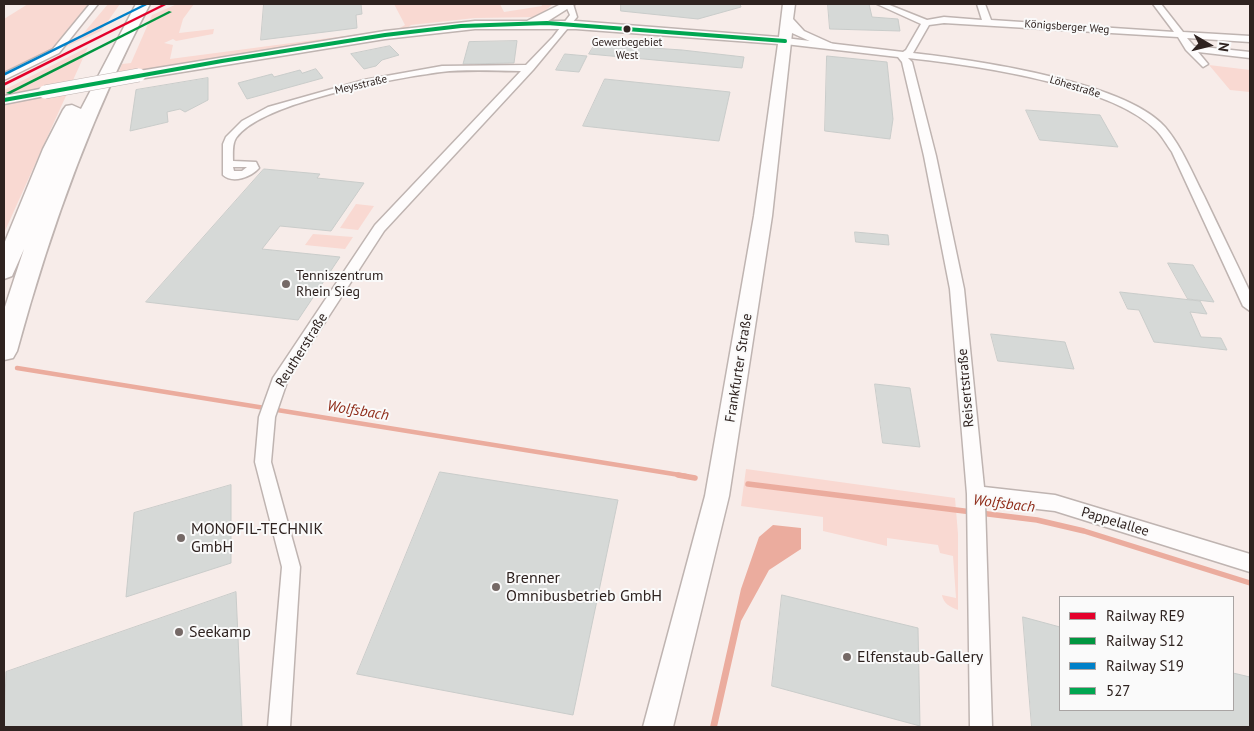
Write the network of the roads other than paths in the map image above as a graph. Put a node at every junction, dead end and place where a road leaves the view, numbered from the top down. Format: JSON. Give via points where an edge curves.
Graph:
{"nodes":[{"id":1,"x":94,"y":4,"type":"edge"},
{"id":2,"x":130,"y":4,"type":"edge"},
{"id":3,"x":143,"y":4,"type":"edge"},
{"id":4,"x":789,"y":4,"type":"edge"},
{"id":5,"x":881,"y":4,"type":"edge"},
{"id":6,"x":981,"y":4,"type":"edge"},
{"id":7,"x":1157,"y":4,"type":"edge"},
{"id":8,"x":567,"y":14,"type":"edge"},
{"id":9,"x":788,"y":20,"type":"junction"},
{"id":10,"x":987,"y":22,"type":"junction"},
{"id":11,"x":926,"y":23,"type":"junction"},
{"id":12,"x":496,"y":24,"type":"junction"},
{"id":13,"x":529,"y":24,"type":"junction"},
{"id":14,"x":600,"y":27,"type":"junction"},
{"id":15,"x":1179,"y":35,"type":"junction"},
{"id":16,"x":740,"y":37,"type":"junction"},
{"id":17,"x":1250,"y":39,"type":"edge"},
{"id":18,"x":550,"y":41,"type":"junction"},
{"id":19,"x":785,"y":41,"type":"junction"},
{"id":20,"x":825,"y":45,"type":"junction"},
{"id":21,"x":1189,"y":48,"type":"junction"},
{"id":22,"x":1250,"y":55,"type":"edge"},
{"id":23,"x":902,"y":56,"type":"junction"},
{"id":24,"x":783,"y":61,"type":"junction"},
{"id":25,"x":1203,"y":64,"type":"dead end"},
{"id":26,"x":530,"y":68,"type":"junction"},
{"id":27,"x":4,"y":77,"type":"edge"},
{"id":28,"x":4,"y":100,"type":"edge"},
{"id":29,"x":227,"y":164,"type":"dead end"},
{"id":30,"x":4,"y":271,"type":"edge"},
{"id":31,"x":1250,"y":306,"type":"edge"},
{"id":32,"x":4,"y":351,"type":"edge"},
{"id":33,"x":977,"y":507,"type":"junction"},
{"id":34,"x":1250,"y":563,"type":"edge"},
{"id":35,"x":279,"y":727,"type":"edge"},
{"id":36,"x":658,"y":727,"type":"edge"},
{"id":37,"x":981,"y":727,"type":"edge"}],
"edges":[{"from":1,"to":27,"type":"street","via":[[56,51]]},
{"from":2,"to":30,"type":"highway","via":[[103,46],[53,149]]},
{"from":3,"to":32,"type":"highway","via":[[77,138],[22,286]]},
{"from":4,"to":9,"type":"main road","name":"Frankfurter Straße"},
{"from":5,"to":11,"type":"street"},
{"from":6,"to":10,"type":"street"},
{"from":7,"to":15,"type":"street"},
{"from":8,"to":13,"type":"main road"},
{"from":8,"to":13,"type":"main road"},
{"from":8,"to":14,"type":"main road"},
{"from":8,"to":18,"type":"street","name":"Reutherstraße"},
{"from":9,"to":16,"type":"main road","via":[[772,32]]},
{"from":9,"to":19,"type":"main road","name":"Frankfurter Straße"},
{"from":9,"to":20,"type":"main road","via":[[798,33]]},
{"from":10,"to":11,"type":"street","name":"Königsberger Weg","via":[[944,20]]},
{"from":10,"to":15,"type":"street","name":"Königsberger Weg"},
{"from":11,"to":23,"type":"street","via":[[909,52]]},
{"from":12,"to":13,"type":"main road"},
{"from":12,"to":18,"type":"main road","via":[[526,27],[543,33]]},
{"from":12,"to":28,"type":"main road","bridge":true,"via":[[385,35]]},
{"from":14,"to":16,"type":"main road"},
{"from":14,"to":18,"type":"main road","via":[[582,29]]},
{"from":15,"to":17,"type":"street","name":"Königsberger Weg"},
{"from":15,"to":21,"type":"street"},
{"from":16,"to":19,"type":"main road"},
{"from":16,"to":24,"type":"main road","via":[[768,48]]},
{"from":18,"to":26,"type":"street","name":"Reutherstraße"},
{"from":19,"to":20,"type":"street","name":"Löhestraße"},
{"from":19,"to":24,"type":"main road","name":"Frankfurter Straße"},
{"from":20,"to":23,"type":"street","name":"Löhestraße"},
{"from":20,"to":24,"type":"main road","via":[[798,51]]},
{"from":21,"to":22,"type":"street"},
{"from":21,"to":25,"type":"street"},
{"from":23,"to":31,"type":"street","name":"Löhestraße","via":[[1044,78],[1108,97],[1138,112],[1160,128],[1177,152]]},
{"from":23,"to":33,"type":"street","name":"Reisertstraße","via":[[907,62],[930,156],[957,289]]},
{"from":24,"to":36,"type":"main road","name":"Frankfurter Straße","via":[[747,323],[714,512]]},
{"from":26,"to":29,"type":"street","name":"Meysstraße","via":[[442,70],[364,83],[272,109],[239,128],[228,144]]},
{"from":26,"to":35,"type":"street","name":"Reutherstraße","via":[[379,228],[281,378],[266,417],[263,462],[292,567]]},
{"from":33,"to":34,"type":"street","name":"Pappelallee","via":[[1055,504]]},
{"from":33,"to":37,"type":"street","name":"Reisertstraße"}]}
